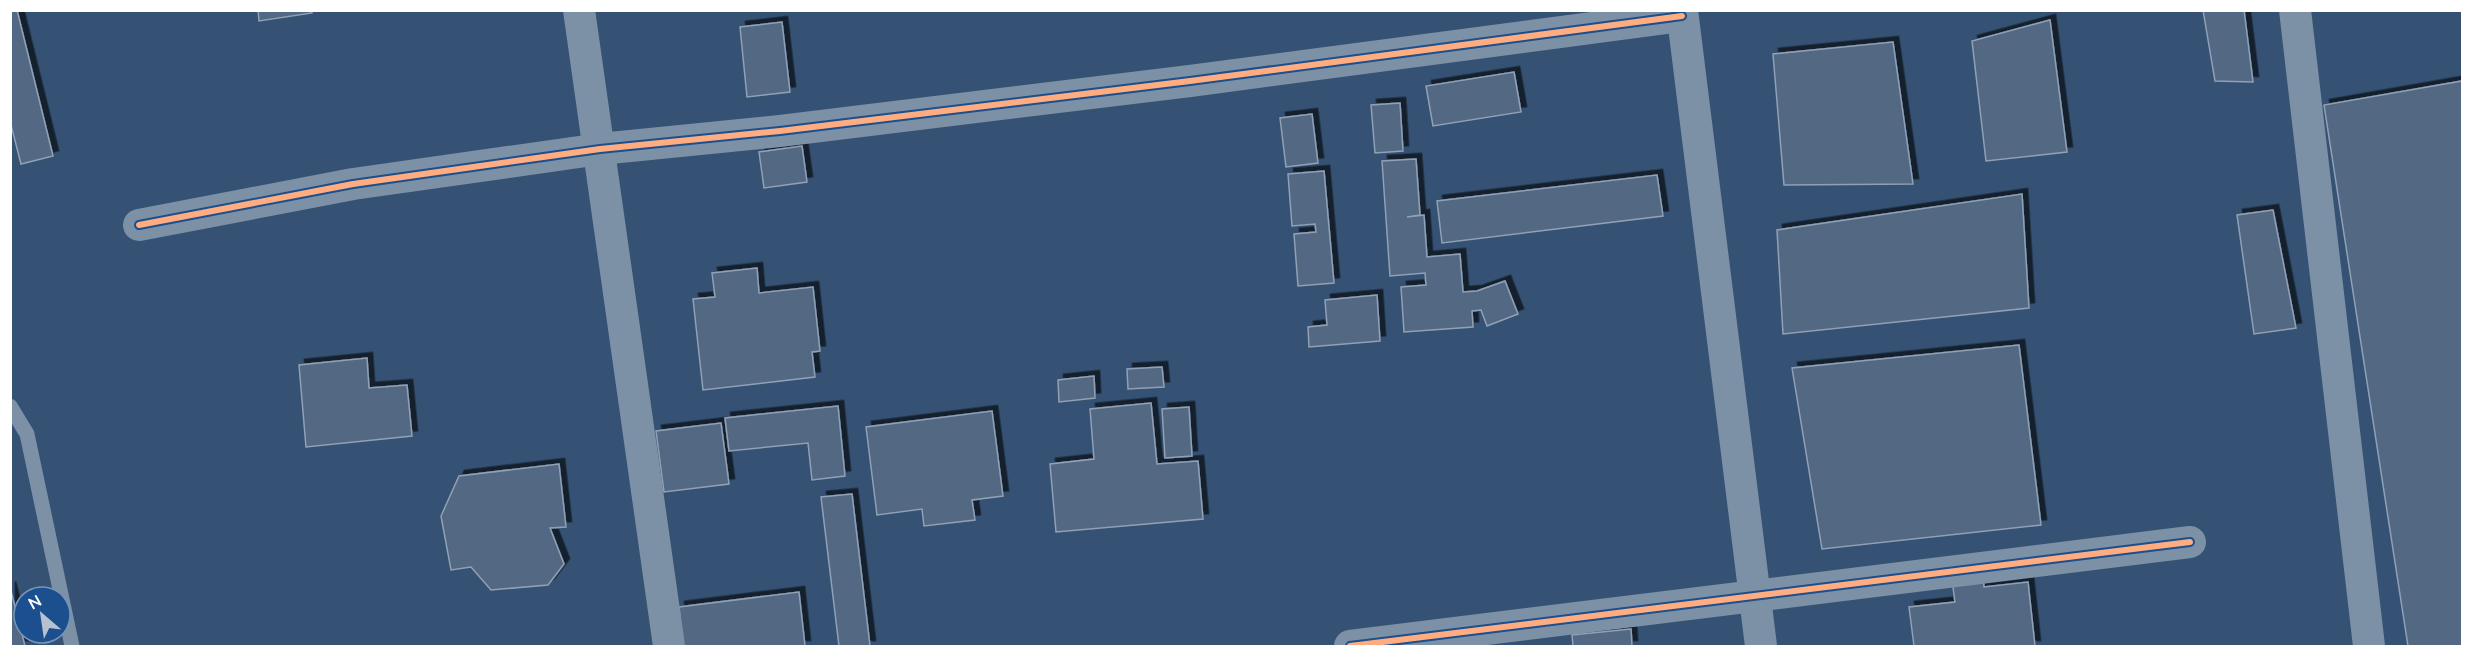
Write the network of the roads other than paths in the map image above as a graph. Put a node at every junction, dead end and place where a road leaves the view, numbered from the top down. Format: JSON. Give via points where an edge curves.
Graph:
{"nodes":[{"id":1,"x":579,"y":10,"type":"edge"},
{"id":2,"x":2295,"y":10,"type":"edge"},
{"id":3,"x":1682,"y":13,"type":"edge"},
{"id":4,"x":600,"y":149,"type":"junction"},
{"id":5,"x":139,"y":225,"type":"dead end"},
{"id":6,"x":10,"y":406,"type":"edge"},
{"id":7,"x":2190,"y":542,"type":"dead end"},
{"id":8,"x":1756,"y":594,"type":"junction"},
{"id":9,"x":72,"y":646,"type":"edge"},
{"id":10,"x":669,"y":646,"type":"edge"},
{"id":11,"x":1350,"y":646,"type":"edge"},
{"id":12,"x":1761,"y":646,"type":"edge"},
{"id":13,"x":2369,"y":646,"type":"edge"}],
"edges":[{"from":1,"to":4,"type":"street"},
{"from":2,"to":13,"type":"street"},
{"from":3,"to":4,"type":"street","via":[[1190,81]]},
{"from":3,"to":8,"type":"street"},
{"from":4,"to":5,"type":"street","via":[[353,184]]},
{"from":4,"to":10,"type":"street"},
{"from":6,"to":9,"type":"lane","via":[[27,434]]},
{"from":7,"to":8,"type":"street"},
{"from":8,"to":11,"type":"street"},
{"from":8,"to":12,"type":"street"}]}
